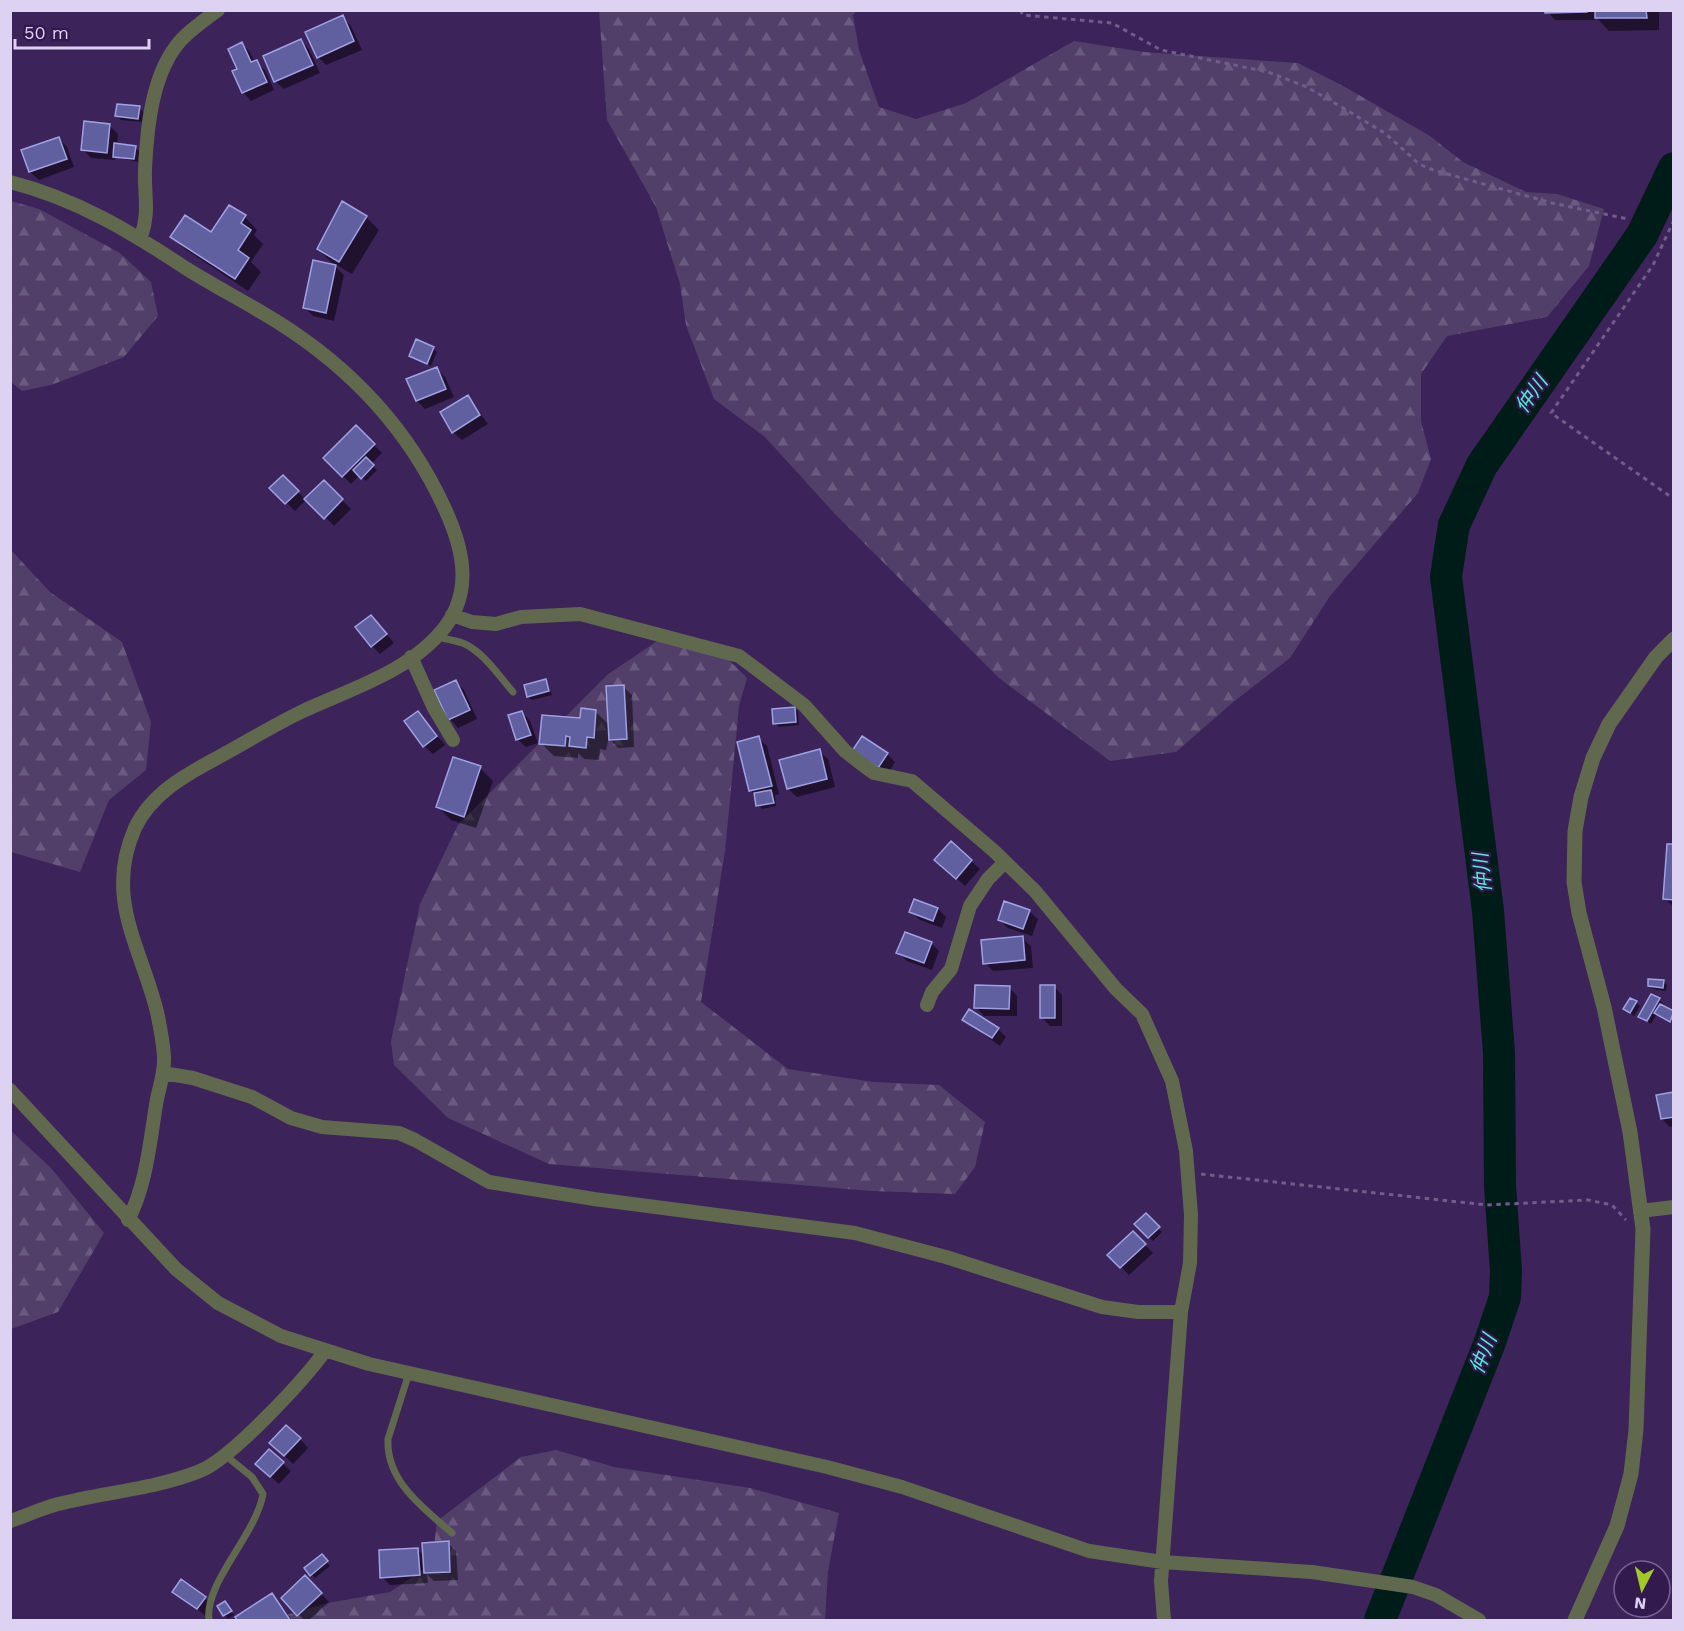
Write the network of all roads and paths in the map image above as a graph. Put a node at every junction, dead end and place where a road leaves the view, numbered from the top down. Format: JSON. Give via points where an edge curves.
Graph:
{"nodes":[{"id":1,"x":218,"y":10,"type":"edge"},
{"id":2,"x":1020,"y":10,"type":"edge"},
{"id":3,"x":10,"y":182,"type":"edge"},
{"id":4,"x":1629,"y":219,"type":"dead end"},
{"id":5,"x":1674,"y":220,"type":"edge"},
{"id":6,"x":141,"y":237,"type":"junction"},
{"id":7,"x":1674,"y":499,"type":"edge"},
{"id":8,"x":452,"y":615,"type":"junction"},
{"id":9,"x":437,"y":636,"type":"junction"},
{"id":10,"x":1674,"y":639,"type":"edge"},
{"id":11,"x":411,"y":657,"type":"junction"},
{"id":12,"x":513,"y":692,"type":"dead end"},
{"id":13,"x":453,"y":740,"type":"dead end"},
{"id":14,"x":1005,"y":862,"type":"junction"},
{"id":15,"x":927,"y":1005,"type":"dead end"},
{"id":16,"x":163,"y":1073,"type":"junction"},
{"id":17,"x":10,"y":1090,"type":"edge"},
{"id":18,"x":1188,"y":1177,"type":"junction"},
{"id":19,"x":1639,"y":1205,"type":"junction"},
{"id":20,"x":1674,"y":1207,"type":"edge"},
{"id":21,"x":128,"y":1220,"type":"junction"},
{"id":22,"x":1182,"y":1312,"type":"junction"},
{"id":23,"x":325,"y":1351,"type":"junction"},
{"id":24,"x":409,"y":1373,"type":"junction"},
{"id":25,"x":225,"y":1455,"type":"junction"},
{"id":26,"x":10,"y":1521,"type":"edge"},
{"id":27,"x":452,"y":1533,"type":"dead end"},
{"id":28,"x":1162,"y":1562,"type":"junction"},
{"id":29,"x":208,"y":1620,"type":"edge"},
{"id":30,"x":1164,"y":1620,"type":"edge"},
{"id":31,"x":1479,"y":1620,"type":"edge"},
{"id":32,"x":1575,"y":1620,"type":"edge"}],
"edges":[{"from":1,"to":6,"type":"street","via":[[182,40],[167,60],[158,85],[149,124],[145,171],[148,210]]},
{"from":2,"to":4,"type":"path","via":[[1023,15],[1112,23],[1161,50],[1268,72],[1307,87],[1345,109],[1386,134],[1419,164],[1433,170],[1552,203]]},
{"from":3,"to":6,"type":"street","via":[[83,206]]},
{"from":5,"to":7,"type":"path","via":[[1653,265],[1551,413]]},
{"from":6,"to":8,"type":"street","via":[[326,355],[367,393],[404,437],[436,490],[460,545],[462,578]]},
{"from":8,"to":9,"type":"street"},
{"from":8,"to":14,"type":"street","via":[[496,624],[521,617],[580,614],[739,656],[804,705],[859,762],[874,773],[912,781]]},
{"from":9,"to":11,"type":"street"},
{"from":9,"to":12,"type":"lane","via":[[463,643],[478,653]]},
{"from":10,"to":19,"type":"street","via":[[1656,657],[1609,724],[1590,768],[1575,831],[1574,882],[1579,913],[1604,1007],[1630,1132]]},
{"from":11,"to":13,"type":"street"},
{"from":11,"to":16,"type":"street","via":[[375,681],[300,713],[179,779],[140,818],[123,877],[125,913],[157,1014]]},
{"from":14,"to":15,"type":"street","via":[[970,906],[951,969],[932,992]]},
{"from":14,"to":18,"type":"street","via":[[1142,1014],[1172,1081]]},
{"from":16,"to":21,"type":"street","via":[[136,1206]]},
{"from":16,"to":22,"type":"street","via":[[252,1097],[291,1118],[322,1127],[399,1133],[489,1182],[855,1233],[946,1257],[1102,1307]]},
{"from":17,"to":21,"type":"street"},
{"from":18,"to":19,"type":"path","via":[[1206,1174],[1487,1205],[1588,1200],[1612,1205],[1626,1220],[1631,1216],[1632,1205]]},
{"from":18,"to":22,"type":"street","via":[[1190,1263]]},
{"from":19,"to":20,"type":"street"},
{"from":19,"to":32,"type":"street","via":[[1643,1228],[1631,1474],[1617,1526]]},
{"from":21,"to":23,"type":"street","via":[[176,1269],[218,1303],[281,1336]]},
{"from":22,"to":28,"type":"street"},
{"from":23,"to":24,"type":"street"},
{"from":23,"to":25,"type":"street","via":[[312,1369]]},
{"from":24,"to":27,"type":"lane","via":[[388,1439],[394,1474]]},
{"from":24,"to":28,"type":"street","via":[[827,1467],[951,1502],[1064,1544]]},
{"from":25,"to":26,"type":"street","via":[[193,1473],[56,1505]]},
{"from":25,"to":29,"type":"lane","via":[[252,1477],[263,1494],[253,1522],[212,1596]]},
{"from":28,"to":30,"type":"street"},
{"from":28,"to":31,"type":"street","via":[[1312,1572],[1413,1587],[1436,1594]]}]}
